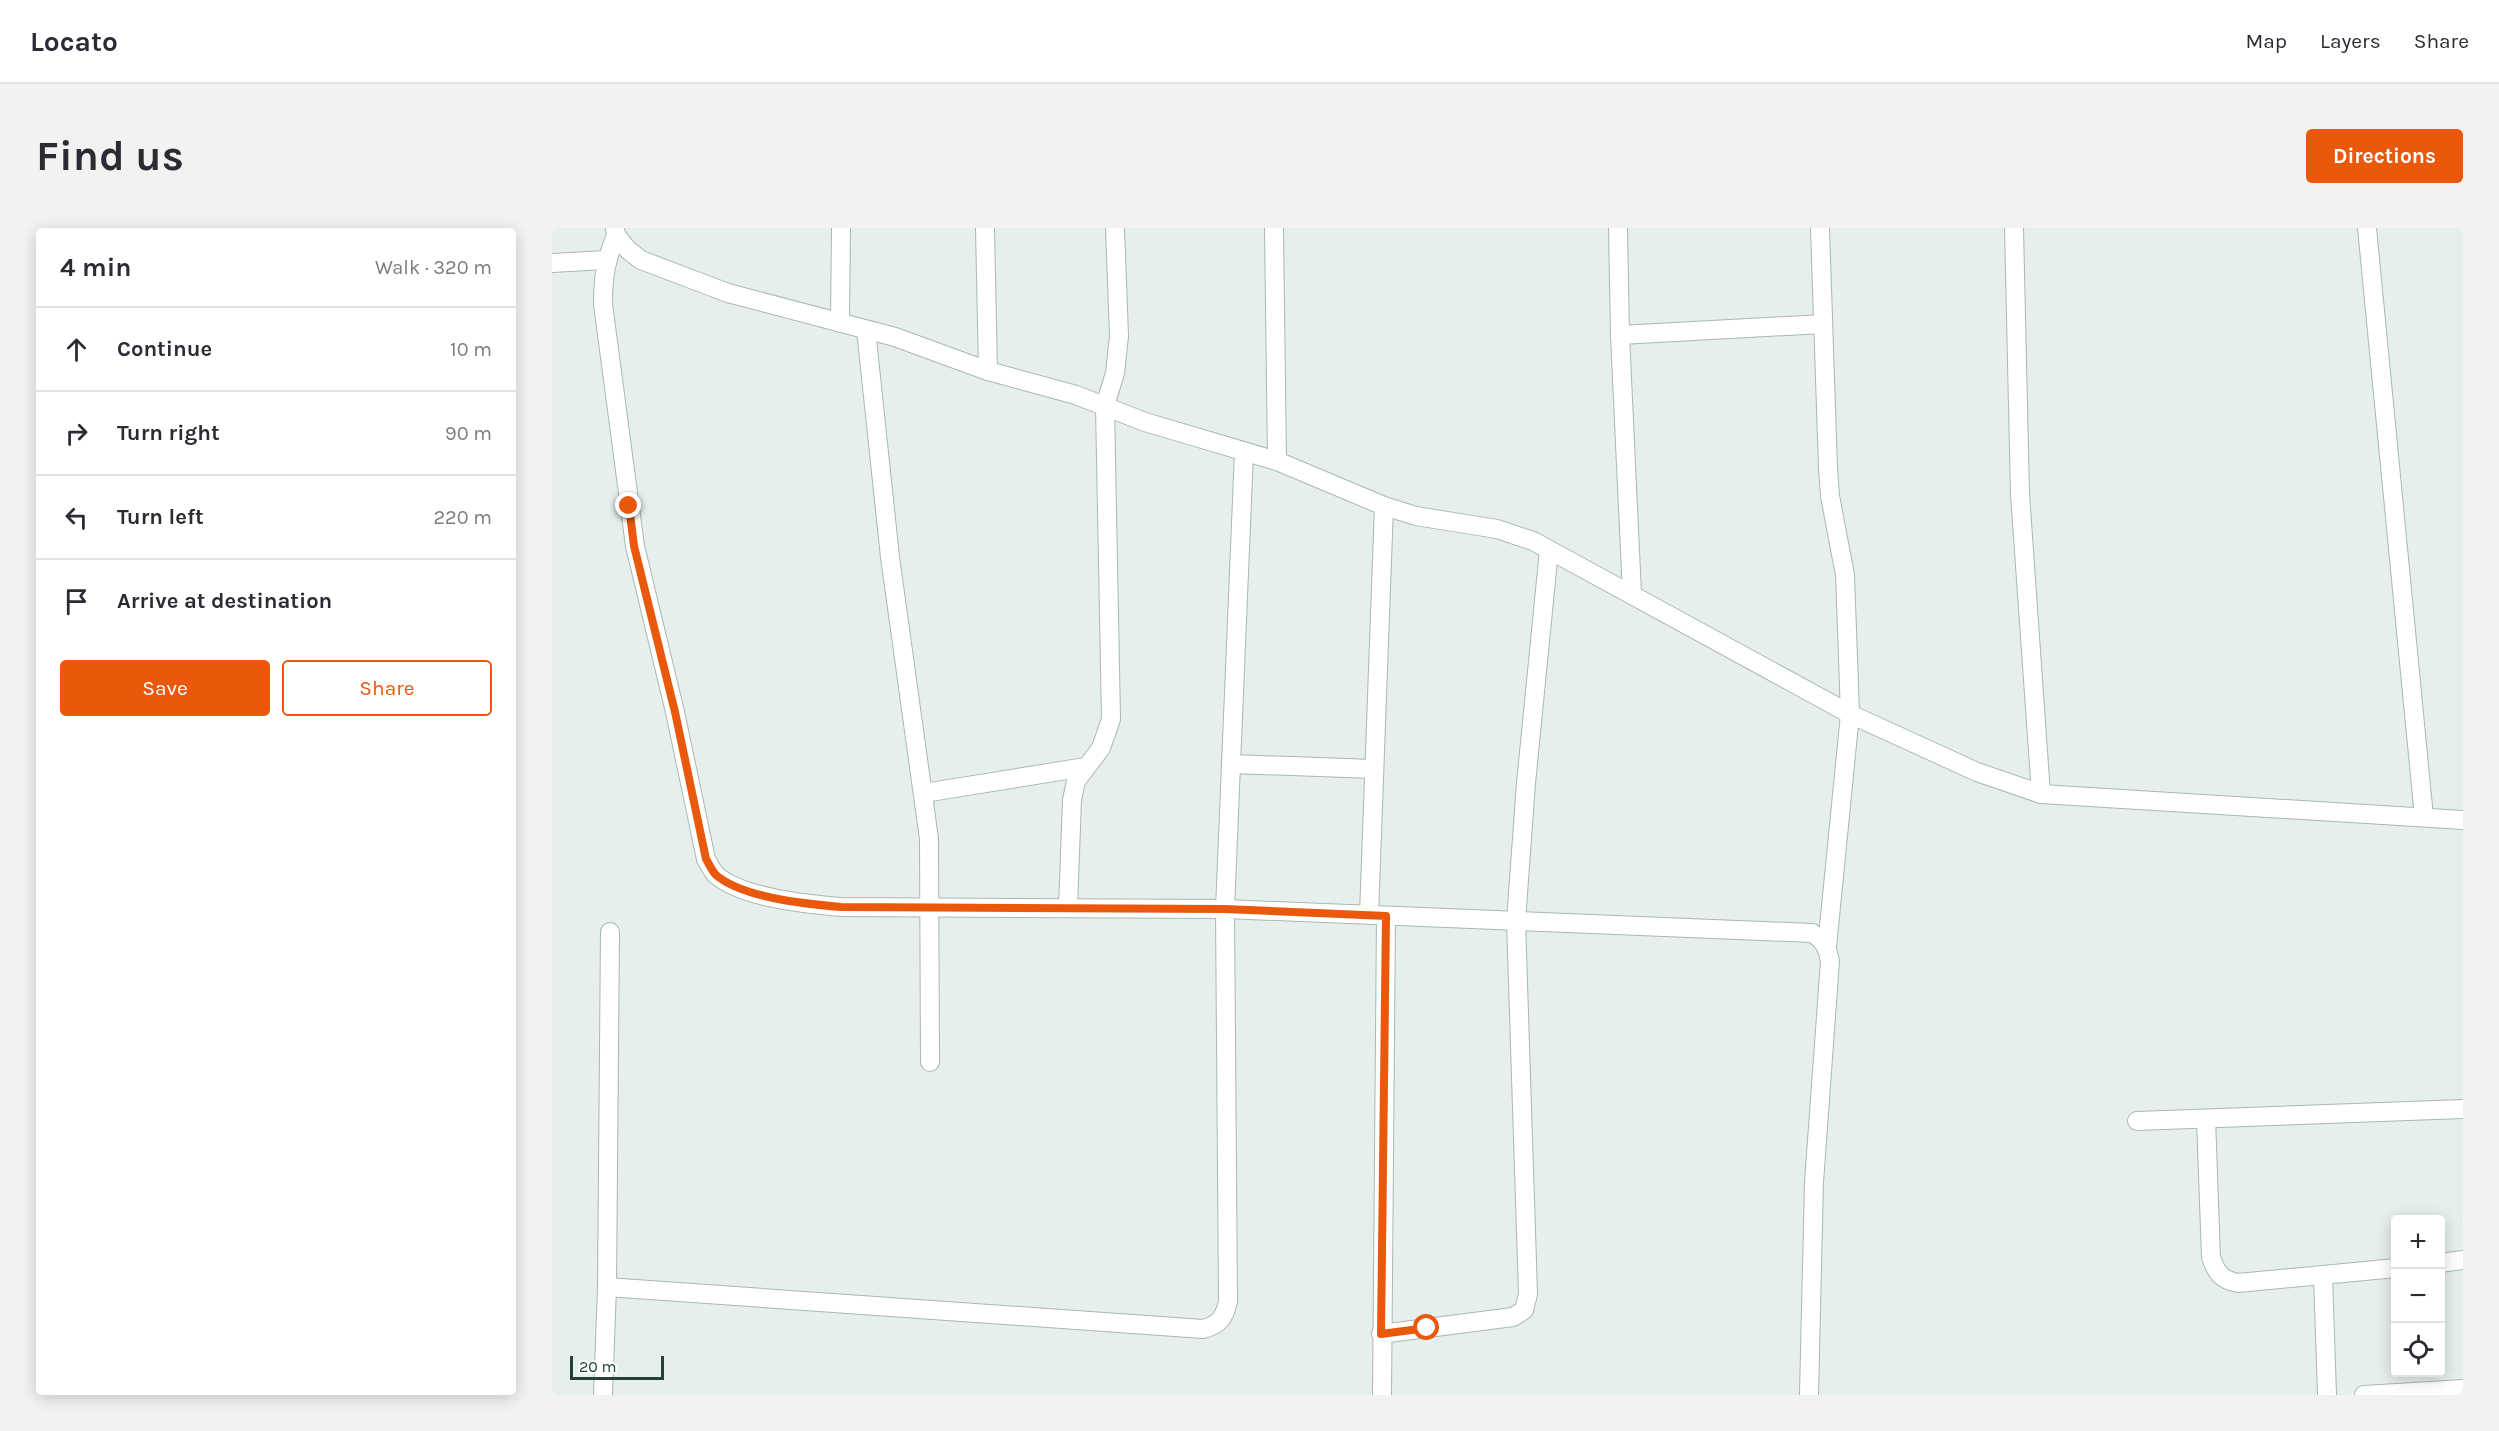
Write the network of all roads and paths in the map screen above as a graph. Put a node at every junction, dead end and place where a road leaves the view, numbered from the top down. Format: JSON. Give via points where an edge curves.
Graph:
{"nodes":[{"id":1,"x":841,"y":228,"type":"edge"},
{"id":2,"x":985,"y":228,"type":"edge"},
{"id":3,"x":1115,"y":228,"type":"edge"},
{"id":4,"x":1274,"y":228,"type":"edge"},
{"id":5,"x":1618,"y":228,"type":"edge"},
{"id":6,"x":1820,"y":228,"type":"edge"},
{"id":7,"x":2014,"y":228,"type":"edge"},
{"id":8,"x":2367,"y":228,"type":"edge"},
{"id":9,"x":616,"y":231,"type":"edge"},
{"id":10,"x":606,"y":260,"type":"junction"},
{"id":11,"x":552,"y":263,"type":"edge"},
{"id":12,"x":840,"y":323,"type":"junction"},
{"id":13,"x":1823,"y":324,"type":"junction"},
{"id":14,"x":866,"y":330,"type":"junction"},
{"id":15,"x":1620,"y":335,"type":"junction"},
{"id":16,"x":988,"y":371,"type":"junction"},
{"id":17,"x":1106,"y":406,"type":"junction"},
{"id":18,"x":1244,"y":452,"type":"junction"},
{"id":19,"x":1277,"y":461,"type":"junction"},
{"id":20,"x":1384,"y":506,"type":"junction"},
{"id":21,"x":1549,"y":550,"type":"junction"},
{"id":22,"x":1632,"y":594,"type":"junction"},
{"id":23,"x":1850,"y":714,"type":"junction"},
{"id":24,"x":1231,"y":765,"type":"junction"},
{"id":25,"x":1085,"y":767,"type":"junction"},
{"id":26,"x":1374,"y":770,"type":"junction"},
{"id":27,"x":924,"y":793,"type":"junction"},
{"id":28,"x":2041,"y":794,"type":"junction"},
{"id":29,"x":2424,"y":817,"type":"junction"},
{"id":30,"x":2463,"y":819,"type":"edge"},
{"id":31,"x":929,"y":907,"type":"junction"},
{"id":32,"x":1068,"y":907,"type":"junction"},
{"id":33,"x":1225,"y":909,"type":"junction"},
{"id":34,"x":1378,"y":915,"type":"junction"},
{"id":35,"x":1516,"y":921,"type":"junction"},
{"id":36,"x":610,"y":932,"type":"dead end"},
{"id":37,"x":1827,"y":947,"type":"junction"},
{"id":38,"x":930,"y":1062,"type":"dead end"},
{"id":39,"x":2463,"y":1109,"type":"edge"},
{"id":40,"x":2206,"y":1119,"type":"junction"},
{"id":41,"x":2137,"y":1121,"type":"dead end"},
{"id":42,"x":2463,"y":1260,"type":"edge"},
{"id":43,"x":2445,"y":1262,"type":"edge"},
{"id":44,"x":2391,"y":1269,"type":"edge"},
{"id":45,"x":2323,"y":1276,"type":"junction"},
{"id":46,"x":607,"y":1287,"type":"junction"},
{"id":47,"x":1381,"y":1334,"type":"junction"},
{"id":48,"x":2463,"y":1389,"type":"edge"},
{"id":49,"x":603,"y":1395,"type":"edge"},
{"id":50,"x":1382,"y":1395,"type":"edge"},
{"id":51,"x":1809,"y":1395,"type":"edge"},
{"id":52,"x":2327,"y":1395,"type":"edge"},
{"id":53,"x":2364,"y":1395,"type":"edge"}],
"edges":[{"from":1,"to":12,"type":"street"},
{"from":2,"to":16,"type":"street"},
{"from":3,"to":17,"type":"street","via":[[1119,336]]},
{"from":4,"to":19,"type":"street"},
{"from":5,"to":15,"type":"street"},
{"from":6,"to":13,"type":"street"},
{"from":7,"to":28,"type":"street","via":[[2020,494]]},
{"from":8,"to":29,"type":"street"},
{"from":9,"to":10,"type":"street"},
{"from":9,"to":12,"type":"street","via":[[628,250],[641,260],[728,293]]},
{"from":10,"to":11,"type":"street"},
{"from":10,"to":31,"type":"street","via":[[603,304],[634,546],[706,859],[716,874],[736,886],[796,903]]},
{"from":12,"to":14,"type":"street"},
{"from":13,"to":15,"type":"street"},
{"from":13,"to":23,"type":"street","via":[[1828,468],[1845,575]]},
{"from":14,"to":16,"type":"street"},
{"from":14,"to":27,"type":"street","via":[[892,568]]},
{"from":15,"to":22,"type":"street"},
{"from":16,"to":17,"type":"street"},
{"from":17,"to":18,"type":"street"},
{"from":17,"to":25,"type":"street","via":[[1111,719],[1101,748]]},
{"from":18,"to":19,"type":"street"},
{"from":18,"to":24,"type":"street"},
{"from":19,"to":20,"type":"street"},
{"from":20,"to":21,"type":"street","via":[[1416,516],[1497,529]]},
{"from":20,"to":26,"type":"street"},
{"from":21,"to":22,"type":"street"},
{"from":21,"to":35,"type":"street"},
{"from":22,"to":23,"type":"street"},
{"from":23,"to":28,"type":"street","via":[[1977,772]]},
{"from":23,"to":37,"type":"street"},
{"from":24,"to":26,"type":"street"},
{"from":24,"to":33,"type":"street"},
{"from":25,"to":27,"type":"street"},
{"from":25,"to":32,"type":"street","via":[[1076,781],[1072,800]]},
{"from":26,"to":34,"type":"street"},
{"from":27,"to":31,"type":"street"},
{"from":28,"to":29,"type":"street"},
{"from":29,"to":30,"type":"street"},
{"from":31,"to":32,"type":"street"},
{"from":31,"to":38,"type":"street"},
{"from":32,"to":33,"type":"street"},
{"from":33,"to":34,"type":"street"},
{"from":33,"to":46,"type":"street","via":[[1228,1302],[1225,1317],[1214,1327],[1167,1327]]},
{"from":34,"to":35,"type":"street"},
{"from":34,"to":47,"type":"street"},
{"from":35,"to":37,"type":"street","via":[[1812,933]]},
{"from":35,"to":47,"type":"street","via":[[1528,1294],[1524,1310],[1496,1320]]},
{"from":36,"to":46,"type":"street"},
{"from":37,"to":51,"type":"street","via":[[1830,961],[1814,1182]]},
{"from":39,"to":40,"type":"street"},
{"from":40,"to":41,"type":"street"},
{"from":40,"to":45,"type":"street","via":[[2211,1257],[2215,1270],[2225,1280],[2238,1283]]},
{"from":42,"to":43,"type":"street"},
{"from":44,"to":45,"type":"street"},
{"from":45,"to":52,"type":"street"},
{"from":46,"to":49,"type":"street"},
{"from":47,"to":50,"type":"street"},
{"from":48,"to":53,"type":"street"}]}
